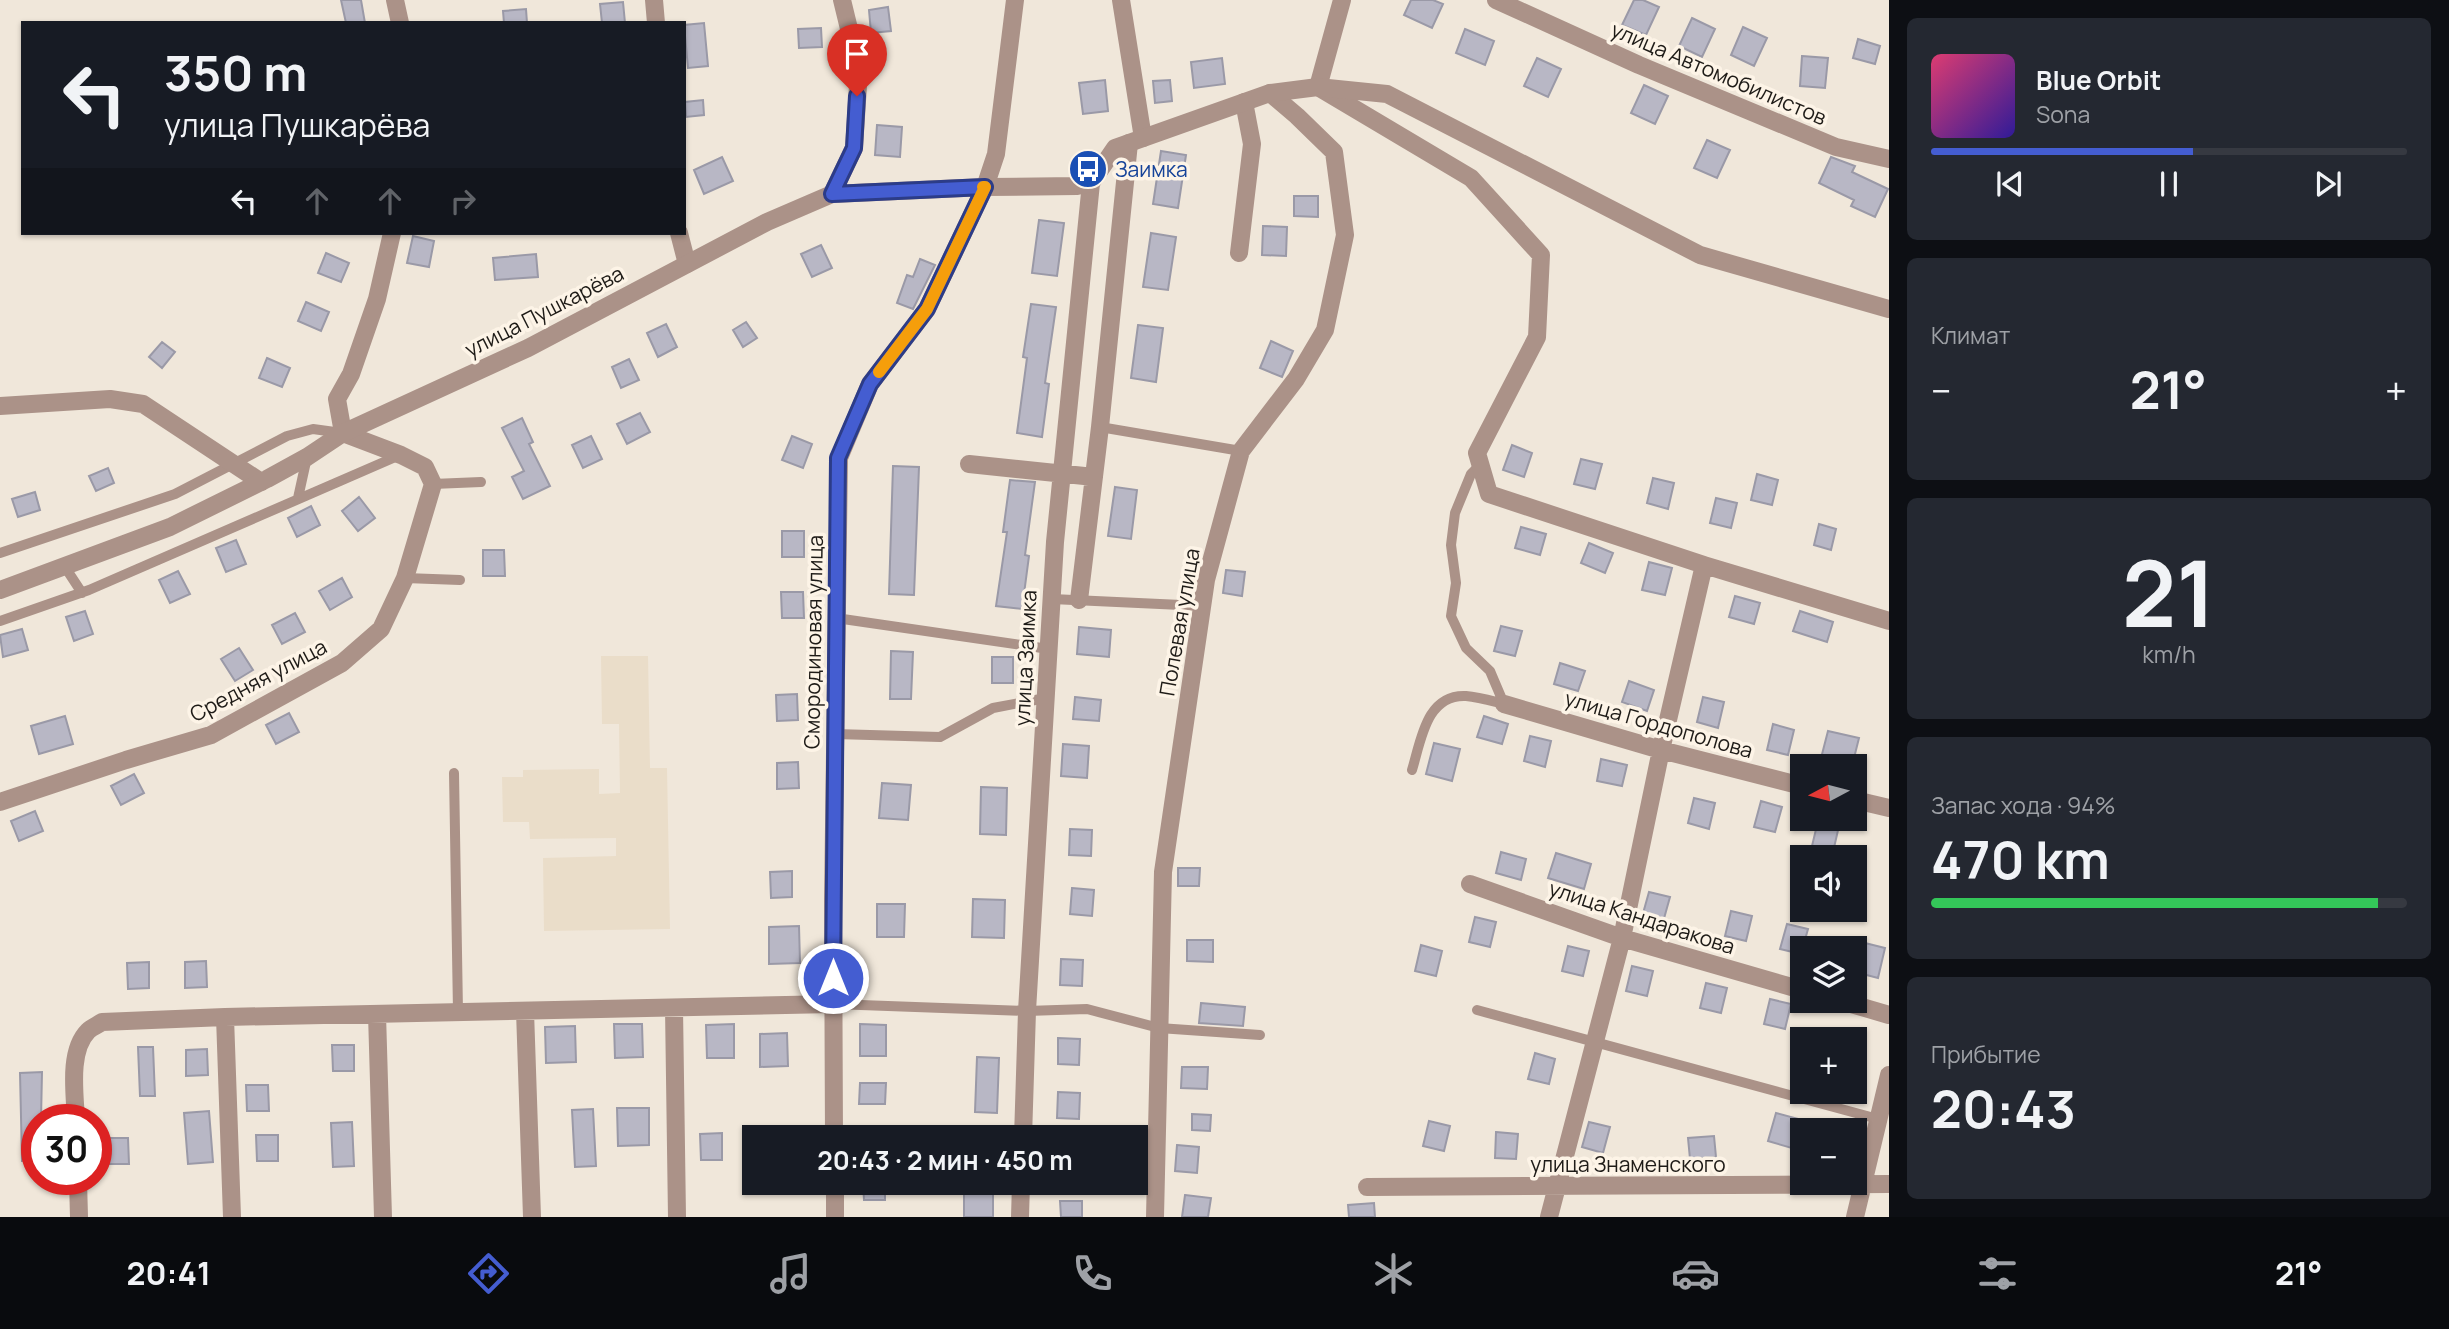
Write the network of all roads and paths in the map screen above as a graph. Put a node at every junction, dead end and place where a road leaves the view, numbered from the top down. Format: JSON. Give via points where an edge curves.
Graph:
{"nodes":[{"id":1,"x":395,"y":0,"type":"edge"},
{"id":2,"x":654,"y":0,"type":"edge"},
{"id":3,"x":842,"y":0,"type":"edge"},
{"id":4,"x":1015,"y":0,"type":"edge"},
{"id":5,"x":1121,"y":0,"type":"edge"},
{"id":6,"x":1342,"y":0,"type":"edge"},
{"id":7,"x":1496,"y":0,"type":"edge"},
{"id":8,"x":400,"y":21,"type":"edge"},
{"id":9,"x":656,"y":21,"type":"edge"},
{"id":10,"x":1318,"y":87,"type":"junction"},
{"id":11,"x":1270,"y":93,"type":"junction"},
{"id":12,"x":1244,"y":102,"type":"junction"},
{"id":13,"x":1129,"y":143,"type":"junction"},
{"id":14,"x":1889,"y":159,"type":"edge"},
{"id":15,"x":1091,"y":183,"type":"junction"},
{"id":16,"x":985,"y":187,"type":"junction"},
{"id":17,"x":832,"y":194,"type":"junction"},
{"id":18,"x":392,"y":235,"type":"edge"},
{"id":19,"x":680,"y":235,"type":"edge"},
{"id":20,"x":1239,"y":253,"type":"dead end"},
{"id":21,"x":687,"y":264,"type":"junction"},
{"id":22,"x":1889,"y":310,"type":"edge"},
{"id":23,"x":0,"y":405,"type":"edge"},
{"id":24,"x":1100,"y":427,"type":"junction"},
{"id":25,"x":343,"y":433,"type":"junction"},
{"id":26,"x":1241,"y":451,"type":"junction"},
{"id":27,"x":401,"y":454,"type":"junction"},
{"id":28,"x":307,"y":457,"type":"junction"},
{"id":29,"x":970,"y":464,"type":"dead end"},
{"id":30,"x":233,"y":465,"type":"junction"},
{"id":31,"x":1480,"y":465,"type":"junction"},
{"id":32,"x":1062,"y":473,"type":"junction"},
{"id":33,"x":1094,"y":477,"type":"junction"},
{"id":34,"x":261,"y":482,"type":"junction"},
{"id":35,"x":481,"y":482,"type":"dead end"},
{"id":36,"x":433,"y":484,"type":"junction"},
{"id":37,"x":298,"y":498,"type":"junction"},
{"id":38,"x":0,"y":553,"type":"edge"},
{"id":39,"x":1704,"y":565,"type":"junction"},
{"id":40,"x":65,"y":567,"type":"junction"},
{"id":41,"x":405,"y":578,"type":"junction"},
{"id":42,"x":460,"y":580,"type":"dead end"},
{"id":43,"x":0,"y":590,"type":"edge"},
{"id":44,"x":82,"y":593,"type":"junction"},
{"id":45,"x":1052,"y":599,"type":"junction"},
{"id":46,"x":1079,"y":600,"type":"junction"},
{"id":47,"x":1203,"y":606,"type":"junction"},
{"id":48,"x":836,"y":618,"type":"junction"},
{"id":49,"x":0,"y":621,"type":"edge"},
{"id":50,"x":1889,"y":621,"type":"edge"},
{"id":51,"x":1049,"y":649,"type":"junction"},
{"id":52,"x":1046,"y":698,"type":"junction"},
{"id":53,"x":1504,"y":704,"type":"junction"},
{"id":54,"x":835,"y":734,"type":"junction"},
{"id":55,"x":1661,"y":750,"type":"junction"},
{"id":56,"x":1412,"y":770,"type":"dead end"},
{"id":57,"x":454,"y":773,"type":"dead end"},
{"id":58,"x":1790,"y":783,"type":"edge"},
{"id":59,"x":0,"y":802,"type":"edge"},
{"id":60,"x":1867,"y":803,"type":"edge"},
{"id":61,"x":1889,"y":808,"type":"edge"},
{"id":62,"x":1469,"y":884,"type":"dead end"},
{"id":63,"x":1622,"y":937,"type":"junction"},
{"id":64,"x":1790,"y":986,"type":"edge"},
{"id":65,"x":833,"y":1004,"type":"junction"},
{"id":66,"x":674,"y":1008,"type":"junction"},
{"id":67,"x":1867,"y":1009,"type":"edge"},
{"id":68,"x":1477,"y":1010,"type":"dead end"},
{"id":69,"x":525,"y":1011,"type":"junction"},
{"id":70,"x":1027,"y":1011,"type":"junction"},
{"id":71,"x":458,"y":1012,"type":"junction"},
{"id":72,"x":377,"y":1014,"type":"junction"},
{"id":73,"x":1889,"y":1015,"type":"edge"},
{"id":74,"x":225,"y":1017,"type":"junction"},
{"id":75,"x":1159,"y":1028,"type":"junction"},
{"id":76,"x":1260,"y":1035,"type":"dead end"},
{"id":77,"x":1595,"y":1041,"type":"junction"},
{"id":78,"x":1889,"y":1075,"type":"edge"},
{"id":79,"x":75,"y":1104,"type":"edge"},
{"id":80,"x":1878,"y":1119,"type":"junction"},
{"id":81,"x":834,"y":1125,"type":"edge"},
{"id":82,"x":1023,"y":1125,"type":"edge"},
{"id":83,"x":1867,"y":1162,"type":"edge"},
{"id":84,"x":1889,"y":1184,"type":"edge"},
{"id":85,"x":1867,"y":1185,"type":"edge"},
{"id":86,"x":1790,"y":1186,"type":"edge"},
{"id":87,"x":1367,"y":1187,"type":"dead end"},
{"id":88,"x":1556,"y":1188,"type":"junction"},
{"id":89,"x":78,"y":1195,"type":"edge"},
{"id":90,"x":835,"y":1195,"type":"edge"},
{"id":91,"x":1021,"y":1195,"type":"edge"},
{"id":92,"x":1859,"y":1195,"type":"edge"},
{"id":93,"x":79,"y":1217,"type":"edge"},
{"id":94,"x":232,"y":1217,"type":"edge"},
{"id":95,"x":383,"y":1217,"type":"edge"},
{"id":96,"x":532,"y":1217,"type":"edge"},
{"id":97,"x":677,"y":1217,"type":"edge"},
{"id":98,"x":835,"y":1217,"type":"edge"},
{"id":99,"x":1020,"y":1217,"type":"edge"},
{"id":100,"x":1155,"y":1217,"type":"edge"},
{"id":101,"x":1549,"y":1217,"type":"edge"},
{"id":102,"x":1855,"y":1217,"type":"edge"}],
"edges":[{"from":1,"to":8,"type":"street"},
{"from":2,"to":9,"type":"street"},
{"from":3,"to":17,"type":"street","via":[[859,70],[854,148]]},
{"from":4,"to":16,"type":"street","name":"Смородиновая улица","via":[[996,154]]},
{"from":5,"to":13,"type":"street"},
{"from":6,"to":10,"type":"street"},
{"from":7,"to":14,"type":"street","name":"улица Автомобилистов","via":[[1836,147]]},
{"from":10,"to":11,"type":"street"},
{"from":10,"to":22,"type":"street","via":[[1387,94],[1700,255]]},
{"from":10,"to":31,"type":"street","via":[[1471,178],[1541,255],[1537,337],[1477,453]]},
{"from":11,"to":12,"type":"street"},
{"from":11,"to":26,"type":"street","name":"Полевая улица","via":[[1334,152],[1345,235],[1325,330],[1296,379]]},
{"from":12,"to":13,"type":"street"},
{"from":12,"to":20,"type":"street","via":[[1252,144]]},
{"from":13,"to":15,"type":"street"},
{"from":13,"to":24,"type":"street"},
{"from":15,"to":16,"type":"street","name":"улица Пушкарёва"},
{"from":15,"to":32,"type":"street","name":"улица Заимка"},
{"from":16,"to":17,"type":"street","name":"улица Пушкарёва"},
{"from":16,"to":48,"type":"street","name":"Смородиновая улица","via":[[927,309],[870,384],[838,458]]},
{"from":17,"to":21,"type":"street","name":"улица Пушкарёва"},
{"from":18,"to":25,"type":"street","via":[[377,299],[351,374],[337,399]]},
{"from":19,"to":21,"type":"street"},
{"from":21,"to":25,"type":"street","name":"улица Пушкарёва","via":[[528,348]]},
{"from":23,"to":30,"type":"street","via":[[110,399],[143,404]]},
{"from":24,"to":26,"type":"lane"},
{"from":24,"to":33,"type":"street"},
{"from":25,"to":27,"type":"street"},
{"from":25,"to":28,"type":"street","name":"улица Пушкарёва"},
{"from":25,"to":30,"type":"lane","via":[[313,429],[287,436]]},
{"from":26,"to":47,"type":"street","name":"Полевая улица"},
{"from":27,"to":36,"type":"street","via":[[425,467]]},
{"from":27,"to":37,"type":"lane"},
{"from":28,"to":34,"type":"street","name":"улица Пушкарёва"},
{"from":28,"to":37,"type":"lane"},
{"from":29,"to":32,"type":"street"},
{"from":30,"to":34,"type":"street"},
{"from":30,"to":38,"type":"lane","via":[[175,494]]},
{"from":31,"to":39,"type":"street","via":[[1489,494]]},
{"from":31,"to":53,"type":"lane","via":[[1471,474],[1455,513],[1451,545],[1456,583],[1451,616],[1466,648],[1490,671]]},
{"from":32,"to":33,"type":"street"},
{"from":32,"to":45,"type":"street","name":"улица Заимка"},
{"from":33,"to":46,"type":"street"},
{"from":34,"to":40,"type":"street","name":"улица Пушкарёва","via":[[170,527]]},
{"from":35,"to":36,"type":"lane"},
{"from":36,"to":41,"type":"street","name":"Средняя улица"},
{"from":37,"to":44,"type":"lane"},
{"from":39,"to":50,"type":"street"},
{"from":39,"to":55,"type":"street"},
{"from":40,"to":43,"type":"street","name":"улица Пушкарёва"},
{"from":40,"to":44,"type":"lane"},
{"from":41,"to":42,"type":"lane"},
{"from":41,"to":59,"type":"street","name":"Средняя улица","via":[[381,629],[342,663],[211,735]]},
{"from":44,"to":49,"type":"lane"},
{"from":45,"to":46,"type":"lane"},
{"from":45,"to":51,"type":"street","name":"улица Заимка"},
{"from":46,"to":47,"type":"lane"},
{"from":47,"to":75,"type":"street","name":"Полевая улица","via":[[1163,872]]},
{"from":48,"to":51,"type":"lane"},
{"from":48,"to":54,"type":"street","name":"Смородиновая улица"},
{"from":51,"to":52,"type":"street","name":"улица Заимка"},
{"from":52,"to":54,"type":"lane","via":[[993,708],[940,737]]},
{"from":52,"to":70,"type":"street","name":"улица Заимка"},
{"from":53,"to":55,"type":"street","name":"улица Гордополова"},
{"from":53,"to":56,"type":"lane","via":[[1464,696],[1441,702],[1431,712]]},
{"from":54,"to":65,"type":"street","name":"Смородиновая улица"},
{"from":55,"to":58,"type":"street","name":"улица Гордополова"},
{"from":55,"to":63,"type":"street"},
{"from":57,"to":71,"type":"lane"},
{"from":60,"to":61,"type":"street"},
{"from":62,"to":63,"type":"street","name":"улица Кандаракова"},
{"from":63,"to":64,"type":"street","name":"улица Кандаракова"},
{"from":63,"to":77,"type":"street"},
{"from":65,"to":66,"type":"street"},
{"from":65,"to":70,"type":"lane"},
{"from":65,"to":81,"type":"street","name":"Смородиновая улица"},
{"from":66,"to":69,"type":"street"},
{"from":66,"to":97,"type":"street"},
{"from":67,"to":73,"type":"street"},
{"from":68,"to":77,"type":"lane"},
{"from":69,"to":71,"type":"street"},
{"from":69,"to":96,"type":"street"},
{"from":70,"to":75,"type":"lane","via":[[1087,1009]]},
{"from":70,"to":82,"type":"street","name":"улица Заимка"},
{"from":71,"to":72,"type":"street"},
{"from":72,"to":74,"type":"street"},
{"from":72,"to":95,"type":"street"},
{"from":74,"to":79,"type":"street","via":[[102,1022],[88,1030],[80,1042],[74,1070]]},
{"from":74,"to":94,"type":"street"},
{"from":75,"to":76,"type":"lane"},
{"from":75,"to":100,"type":"street","name":"Полевая улица"},
{"from":77,"to":80,"type":"lane"},
{"from":77,"to":88,"type":"street"},
{"from":78,"to":80,"type":"street"},
{"from":80,"to":83,"type":"street"},
{"from":84,"to":85,"type":"street","name":"улица Знаменского"},
{"from":86,"to":88,"type":"street","name":"улица Знаменского"},
{"from":87,"to":88,"type":"street","name":"улица Знаменского"},
{"from":88,"to":101,"type":"street"},
{"from":89,"to":93,"type":"street"},
{"from":90,"to":98,"type":"street"},
{"from":91,"to":99,"type":"street"},
{"from":92,"to":102,"type":"street"}]}
